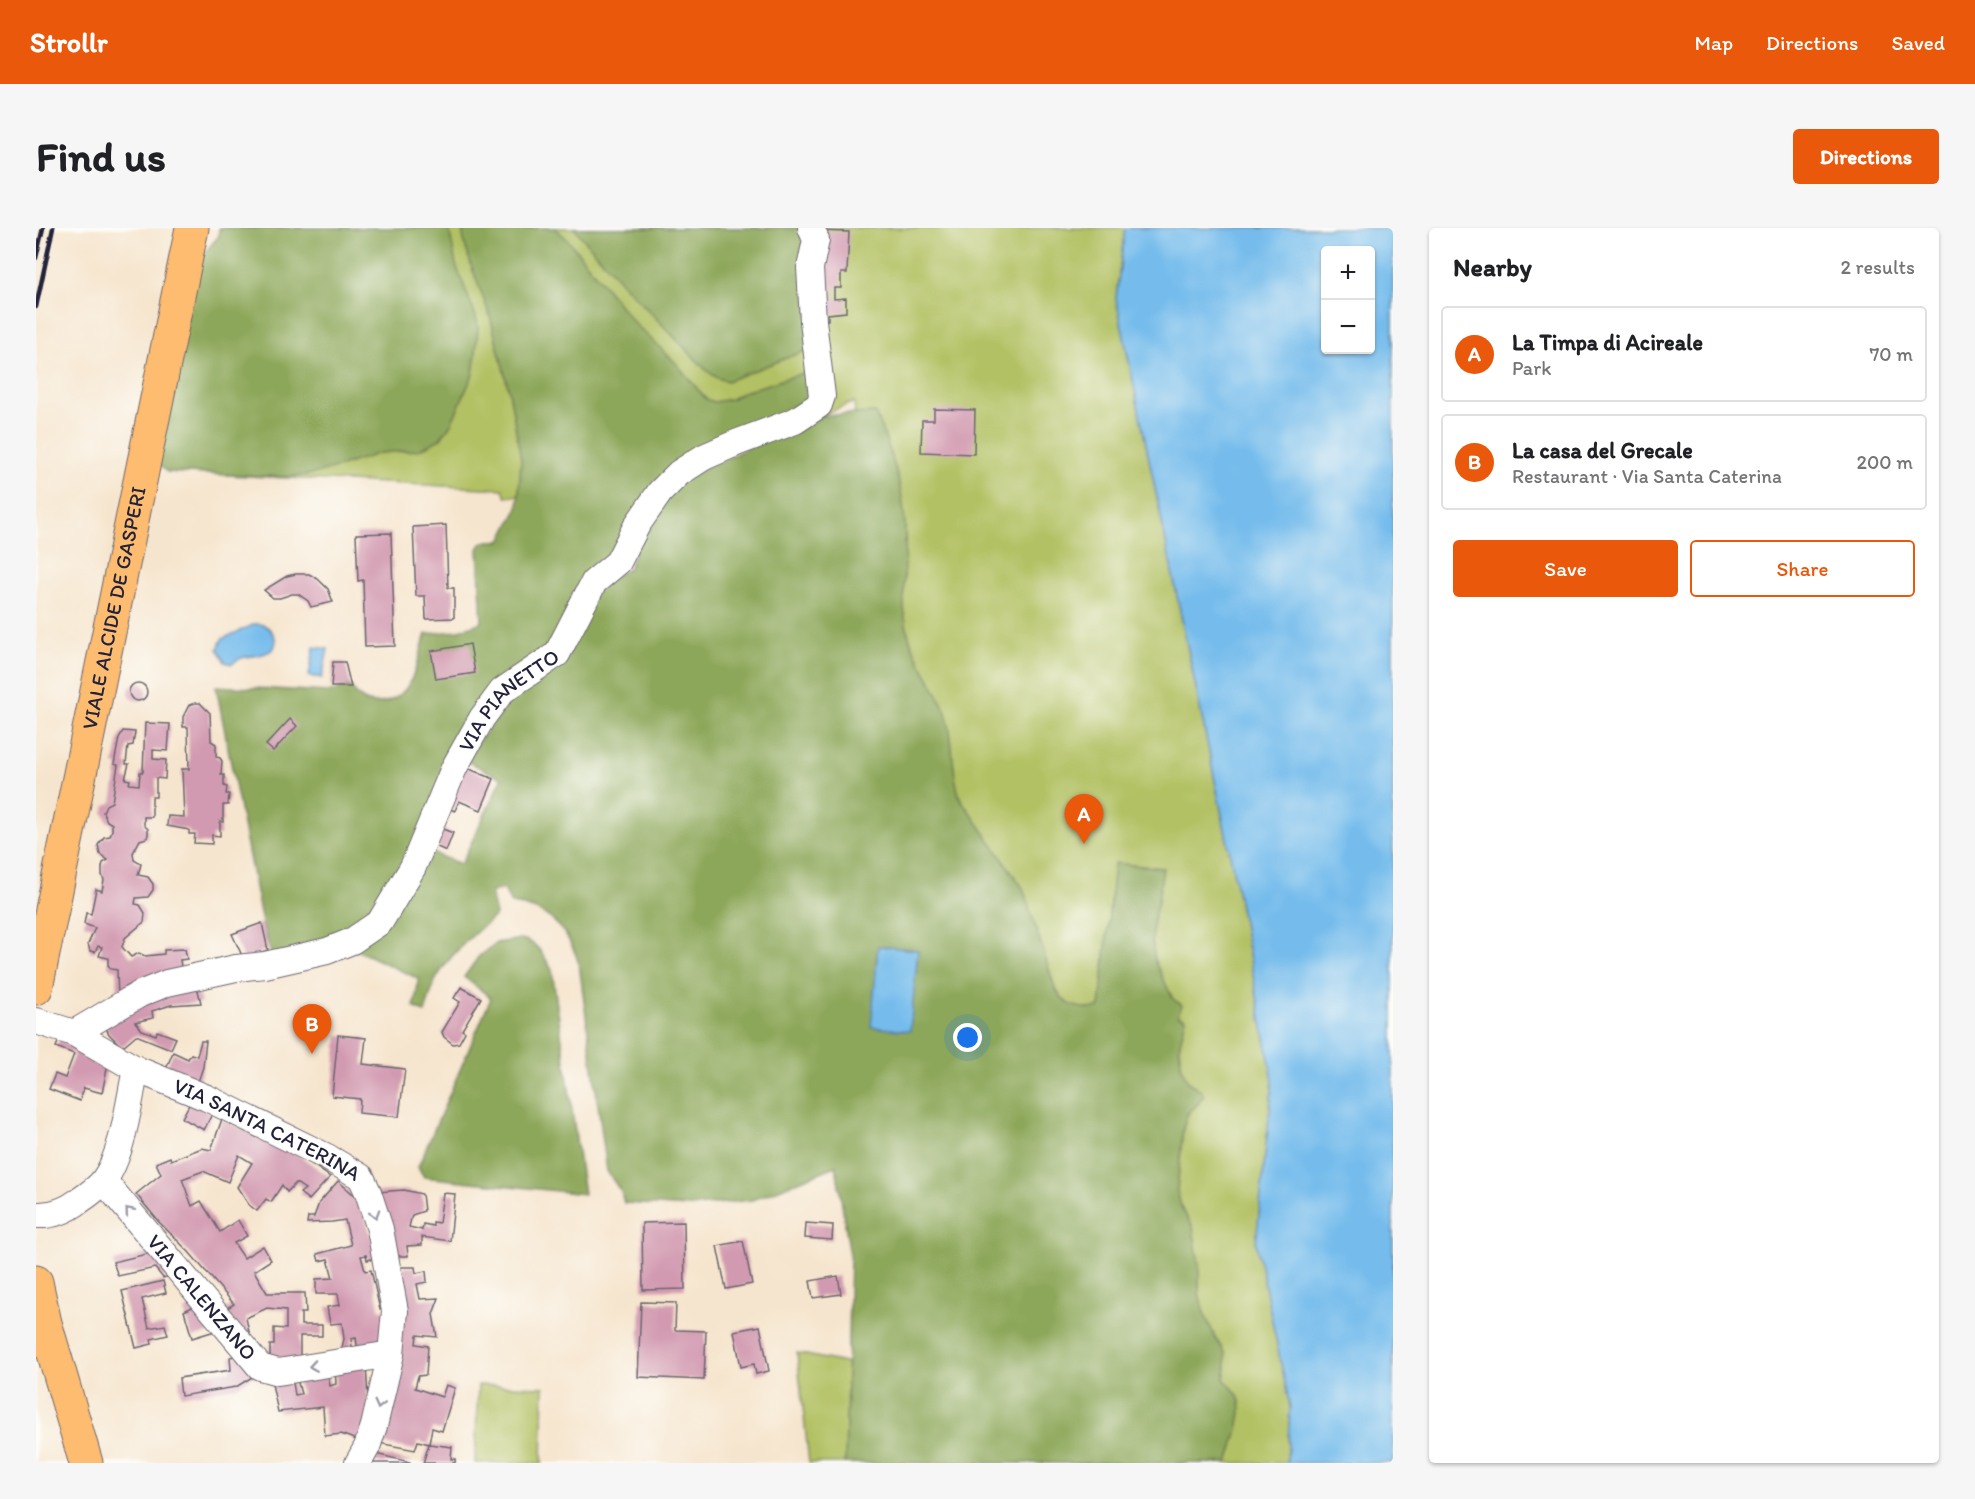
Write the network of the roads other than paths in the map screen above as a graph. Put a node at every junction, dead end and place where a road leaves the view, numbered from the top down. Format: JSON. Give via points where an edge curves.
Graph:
{"nodes":[{"id":1,"x":177,"y":228,"type":"edge"},
{"id":2,"x":192,"y":228,"type":"edge"},
{"id":3,"x":811,"y":228,"type":"edge"},
{"id":4,"x":36,"y":907,"type":"edge"},
{"id":5,"x":36,"y":988,"type":"edge"},
{"id":6,"x":36,"y":1021,"type":"edge"},
{"id":7,"x":74,"y":1033,"type":"junction"},
{"id":8,"x":136,"y":1069,"type":"junction"},
{"id":9,"x":172,"y":1084,"type":"junction"},
{"id":10,"x":127,"y":1113,"type":"junction"},
{"id":11,"x":104,"y":1181,"type":"junction"},
{"id":12,"x":36,"y":1215,"type":"edge"},
{"id":13,"x":36,"y":1282,"type":"edge"},
{"id":14,"x":36,"y":1348,"type":"edge"},
{"id":15,"x":391,"y":1354,"type":"junction"},
{"id":16,"x":69,"y":1463,"type":"edge"},
{"id":17,"x":86,"y":1463,"type":"edge"},
{"id":18,"x":358,"y":1463,"type":"edge"}],
"edges":[{"from":1,"to":4,"type":"main road","name":"VIALE ALCIDE DE GASPERI"},
{"from":2,"to":5,"type":"main road","name":"VIALE ALCIDE DE GASPERI"},
{"from":3,"to":7,"type":"street","name":"VIA PIANETTO","via":[[816,240],[810,268],[822,396],[819,405],[795,421],[704,457],[679,473],[660,492],[618,562],[594,582],[557,654],[502,691],[482,718],[454,768],[413,867],[380,922],[352,941],[327,951],[167,983],[140,994]]},
{"from":6,"to":7,"type":"street","name":"VIA SANTA CATERINA"},
{"from":7,"to":8,"type":"street","name":"VIA SANTA CATERINA"},
{"from":8,"to":9,"type":"street","name":"VIA SANTA CATERINA"},
{"from":8,"to":10,"type":"street"},
{"from":9,"to":10,"type":"street","via":[[156,1089]]},
{"from":9,"to":15,"type":"street","name":"VIA SANTA CATERINA","one_way":true,"via":[[277,1132],[361,1177],[380,1229],[395,1311]]},
{"from":10,"to":11,"type":"street","via":[[114,1162]]},
{"from":11,"to":12,"type":"street","via":[[66,1210]]},
{"from":15,"to":11,"type":"street","name":"VIA CALENZANO","one_way":true,"via":[[278,1372],[260,1367]]},
{"from":13,"to":17,"type":"main road"},
{"from":14,"to":16,"type":"main road"},
{"from":15,"to":18,"type":"street","name":"VIA SANTA CATERINA","one_way":true,"via":[[367,1448]]}]}
